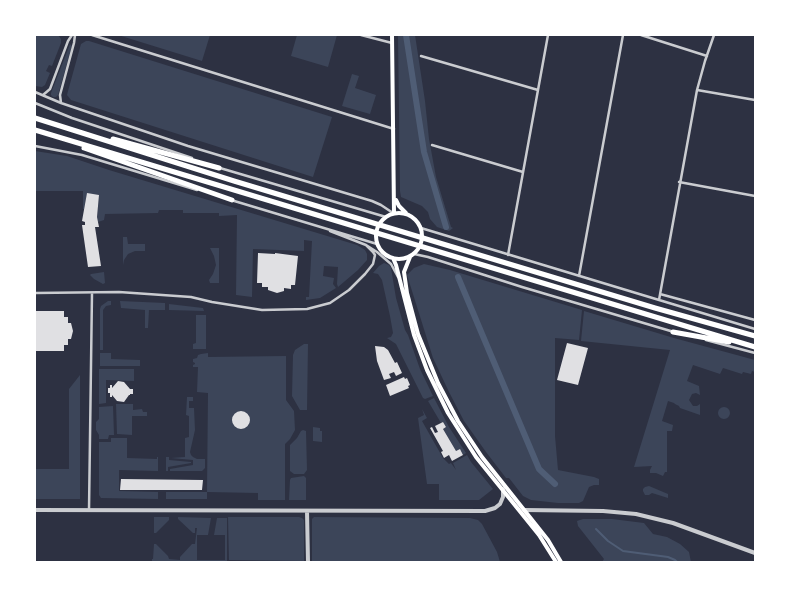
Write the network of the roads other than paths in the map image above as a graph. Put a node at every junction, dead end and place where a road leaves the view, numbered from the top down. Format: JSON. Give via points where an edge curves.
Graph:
{"nodes":[{"id":1,"x":74,"y":35,"type":"edge"},
{"id":2,"x":92,"y":35,"type":"edge"},
{"id":3,"x":361,"y":35,"type":"edge"},
{"id":4,"x":392,"y":35,"type":"edge"},
{"id":5,"x":548,"y":35,"type":"edge"},
{"id":6,"x":623,"y":35,"type":"edge"},
{"id":7,"x":641,"y":35,"type":"edge"},
{"id":8,"x":714,"y":35,"type":"edge"},
{"id":9,"x":392,"y":43,"type":"junction"},
{"id":10,"x":421,"y":56,"type":"dead end"},
{"id":11,"x":707,"y":56,"type":"junction"},
{"id":12,"x":538,"y":90,"type":"junction"},
{"id":13,"x":697,"y":90,"type":"junction"},
{"id":14,"x":35,"y":92,"type":"edge"},
{"id":15,"x":43,"y":95,"type":"junction"},
{"id":16,"x":755,"y":100,"type":"edge"},
{"id":17,"x":35,"y":103,"type":"edge"},
{"id":18,"x":61,"y":103,"type":"junction"},
{"id":19,"x":35,"y":118,"type":"edge"},
{"id":20,"x":394,"y":129,"type":"junction"},
{"id":21,"x":35,"y":130,"type":"edge"},
{"id":22,"x":79,"y":131,"type":"junction"},
{"id":23,"x":44,"y":133,"type":"junction"},
{"id":24,"x":432,"y":144,"type":"dead end"},
{"id":25,"x":35,"y":146,"type":"edge"},
{"id":26,"x":219,"y":168,"type":"junction"},
{"id":27,"x":523,"y":172,"type":"junction"},
{"id":28,"x":679,"y":182,"type":"junction"},
{"id":29,"x":394,"y":195,"type":"junction"},
{"id":30,"x":755,"y":196,"type":"edge"},
{"id":31,"x":232,"y":200,"type":"junction"},
{"id":32,"x":393,"y":213,"type":"junction"},
{"id":33,"x":406,"y":213,"type":"junction"},
{"id":34,"x":386,"y":217,"type":"junction"},
{"id":35,"x":315,"y":225,"type":"junction"},
{"id":36,"x":421,"y":228,"type":"junction"},
{"id":37,"x":377,"y":244,"type":"junction"},
{"id":38,"x":366,"y":245,"type":"junction"},
{"id":39,"x":414,"y":254,"type":"junction"},
{"id":40,"x":508,"y":255,"type":"junction"},
{"id":41,"x":410,"y":257,"type":"junction"},
{"id":42,"x":393,"y":258,"type":"junction"},
{"id":43,"x":579,"y":276,"type":"junction"},
{"id":44,"x":401,"y":285,"type":"junction"},
{"id":45,"x":35,"y":293,"type":"edge"},
{"id":46,"x":92,"y":293,"type":"junction"},
{"id":47,"x":660,"y":294,"type":"junction"},
{"id":48,"x":658,"y":300,"type":"junction"},
{"id":49,"x":755,"y":320,"type":"edge"},
{"id":50,"x":755,"y":329,"type":"edge"},
{"id":51,"x":673,"y":332,"type":"junction"},
{"id":52,"x":755,"y":336,"type":"edge"},
{"id":53,"x":755,"y":347,"type":"edge"},
{"id":54,"x":755,"y":353,"type":"edge"},
{"id":55,"x":502,"y":488,"type":"junction"},
{"id":56,"x":35,"y":510,"type":"edge"},
{"id":57,"x":89,"y":510,"type":"junction"},
{"id":58,"x":307,"y":510,"type":"junction"},
{"id":59,"x":524,"y":510,"type":"junction"},
{"id":60,"x":755,"y":553,"type":"edge"},
{"id":61,"x":308,"y":562,"type":"edge"},
{"id":62,"x":556,"y":562,"type":"edge"},
{"id":63,"x":561,"y":562,"type":"edge"}],
"edges":[{"from":1,"to":15,"type":"street","via":[[68,41],[50,89]]},
{"from":1,"to":18,"type":"street","via":[[60,94]]},
{"from":2,"to":20,"type":"street"},
{"from":3,"to":9,"type":"street"},
{"from":4,"to":9,"type":"main road"},
{"from":5,"to":12,"type":"street"},
{"from":6,"to":43,"type":"street"},
{"from":7,"to":11,"type":"street"},
{"from":8,"to":11,"type":"street"},
{"from":9,"to":20,"type":"main road"},
{"from":10,"to":12,"type":"street"},
{"from":11,"to":13,"type":"street"},
{"from":12,"to":27,"type":"street"},
{"from":13,"to":16,"type":"street"},
{"from":13,"to":28,"type":"street"},
{"from":14,"to":15,"type":"street"},
{"from":15,"to":18,"type":"street"},
{"from":17,"to":26,"type":"street"},
{"from":18,"to":32,"type":"street","via":[[188,146],[372,201]]},
{"from":19,"to":22,"type":"highway"},
{"from":20,"to":29,"type":"main road"},
{"from":21,"to":23,"type":"highway"},
{"from":22,"to":26,"type":"highway"},
{"from":22,"to":52,"type":"highway","via":[[346,215]]},
{"from":23,"to":31,"type":"highway"},
{"from":23,"to":53,"type":"highway"},
{"from":24,"to":27,"type":"street"},
{"from":25,"to":31,"type":"street","via":[[82,155]]},
{"from":26,"to":34,"type":"street"},
{"from":27,"to":40,"type":"street"},
{"from":28,"to":30,"type":"street"},
{"from":28,"to":47,"type":"street"},
{"from":29,"to":32,"type":"main road"},
{"from":29,"to":33,"type":"main road","via":[[398,206]]},
{"from":31,"to":35,"type":"street"},
{"from":32,"to":33,"type":"main road"},
{"from":32,"to":34,"type":"main road"},
{"from":33,"to":36,"type":"main road"},
{"from":34,"to":37,"type":"main road","via":[[378,227]]},
{"from":35,"to":37,"type":"street"},
{"from":35,"to":38,"type":"street"},
{"from":36,"to":39,"type":"main road","via":[[422,242]]},
{"from":36,"to":40,"type":"street"},
{"from":37,"to":42,"type":"main road","via":[[382,252]]},
{"from":38,"to":44,"type":"street","via":[[391,264]]},
{"from":38,"to":46,"type":"street","via":[[374,254],[374,260],[365,274],[330,303],[307,310],[262,310],[164,294]]},
{"from":39,"to":41,"type":"main road"},
{"from":39,"to":51,"type":"street"},
{"from":40,"to":43,"type":"street"},
{"from":41,"to":42,"type":"main road"},
{"from":41,"to":59,"type":"main road","via":[[404,272],[407,293],[418,334],[438,383],[482,457]]},
{"from":42,"to":44,"type":"main road"},
{"from":43,"to":48,"type":"street"},
{"from":44,"to":55,"type":"main road","via":[[427,370],[476,457]]},
{"from":45,"to":46,"type":"street"},
{"from":46,"to":57,"type":"street"},
{"from":47,"to":48,"type":"street"},
{"from":47,"to":49,"type":"street"},
{"from":48,"to":50,"type":"street"},
{"from":51,"to":53,"type":"highway"},
{"from":51,"to":54,"type":"street"},
{"from":55,"to":58,"type":"street","via":[[500,504],[486,511]]},
{"from":55,"to":62,"type":"main road","via":[[539,534]]},
{"from":56,"to":57,"type":"street"},
{"from":57,"to":58,"type":"street"},
{"from":58,"to":61,"type":"street"},
{"from":59,"to":60,"type":"street","via":[[636,514]]},
{"from":59,"to":63,"type":"main road"}]}
